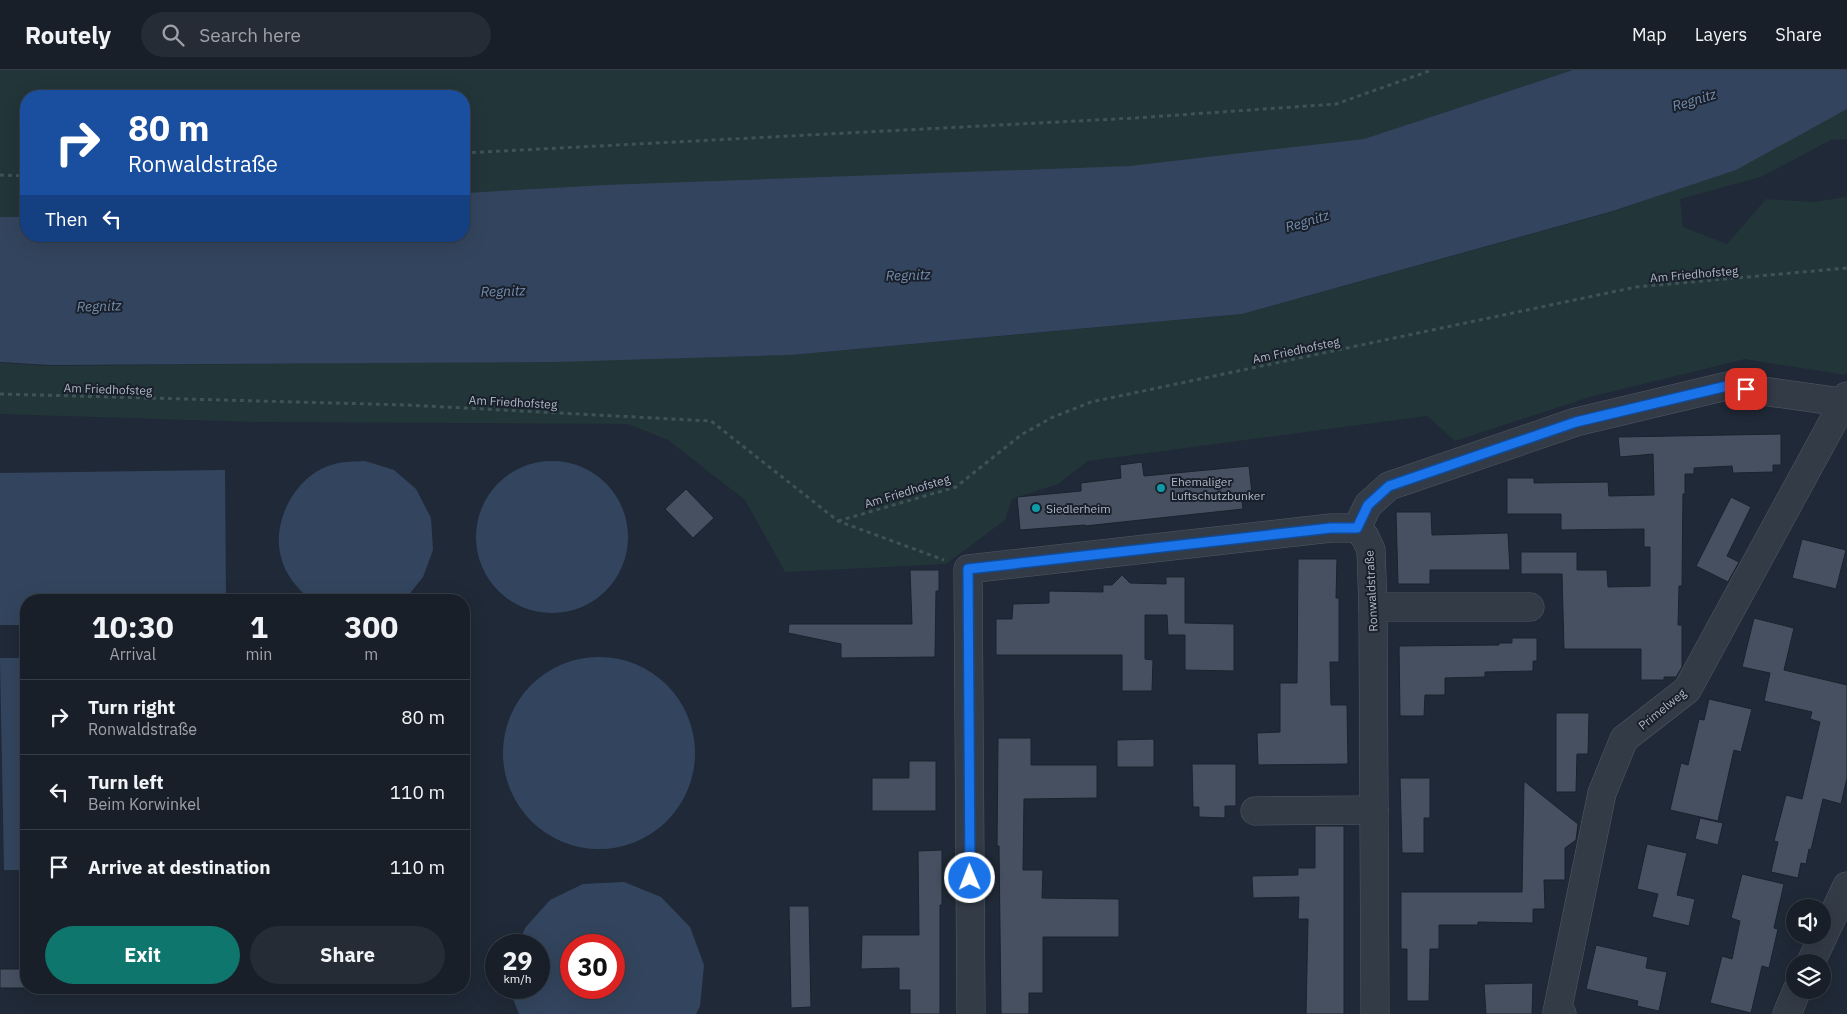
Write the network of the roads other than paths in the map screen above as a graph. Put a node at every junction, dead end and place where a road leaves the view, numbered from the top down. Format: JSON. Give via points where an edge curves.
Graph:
{"nodes":[{"id":1,"x":1846,"y":400,"type":"edge"},
{"id":2,"x":1357,"y":528,"type":"junction"},
{"id":3,"x":1373,"y":607,"type":"junction"},
{"id":4,"x":1530,"y":607,"type":"dead end"},
{"id":5,"x":1374,"y":810,"type":"junction"},
{"id":6,"x":1255,"y":811,"type":"dead end"},
{"id":7,"x":1847,"y":886,"type":"edge"},
{"id":8,"x":1814,"y":954,"type":"edge"},
{"id":9,"x":1794,"y":999,"type":"edge"},
{"id":10,"x":971,"y":1014,"type":"edge"},
{"id":11,"x":1375,"y":1014,"type":"edge"},
{"id":12,"x":1562,"y":1014,"type":"edge"},
{"id":13,"x":1787,"y":1014,"type":"edge"}],
"edges":[{"from":1,"to":2,"type":"street","via":[[1727,386],[1576,422],[1389,486],[1368,505]]},
{"from":1,"to":12,"type":"street","name":"Primelweg","via":[[1687,690],[1624,739],[1602,793],[1557,1012]]},
{"from":2,"to":3,"type":"street","name":"Ronwaldstraße","via":[[1366,537],[1371,550]]},
{"from":2,"to":10,"type":"street","via":[[1331,528],[968,569]]},
{"from":3,"to":4,"type":"street"},
{"from":3,"to":5,"type":"street","name":"Ronwaldstraße"},
{"from":5,"to":6,"type":"street"},
{"from":5,"to":11,"type":"street","name":"Ronwaldstraße"},
{"from":7,"to":8,"type":"street"},
{"from":9,"to":13,"type":"street"}]}
